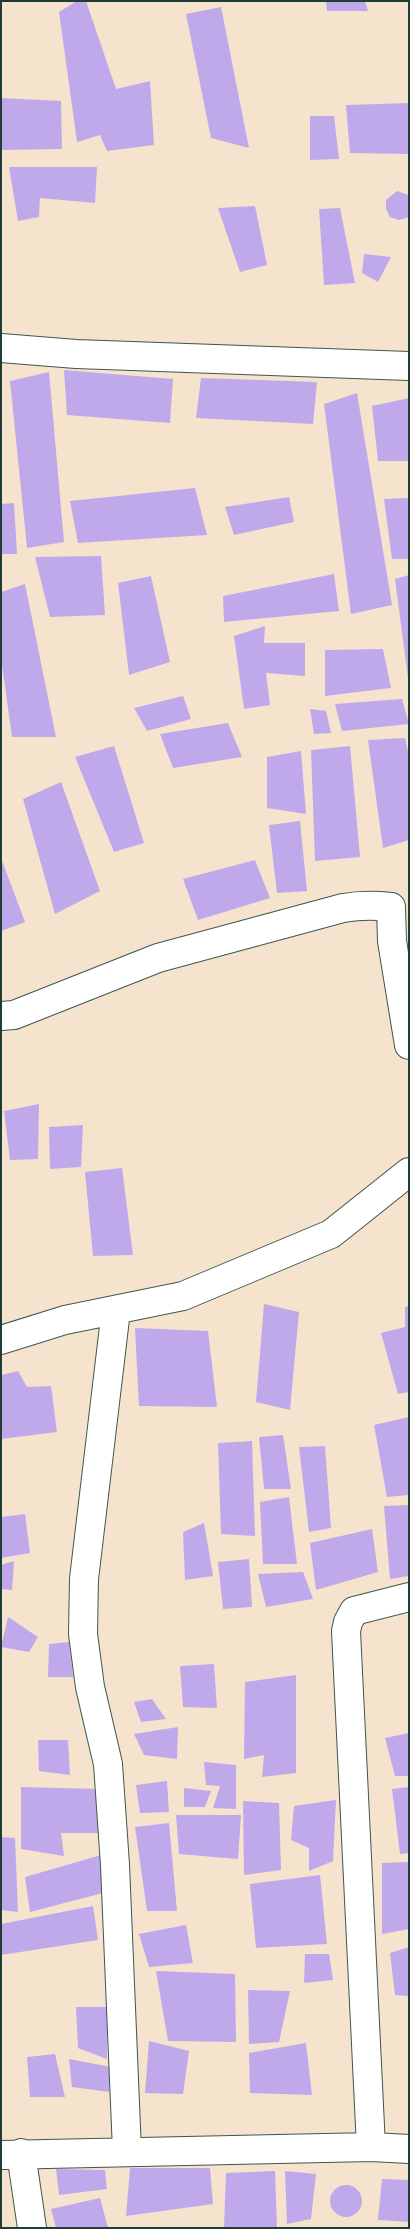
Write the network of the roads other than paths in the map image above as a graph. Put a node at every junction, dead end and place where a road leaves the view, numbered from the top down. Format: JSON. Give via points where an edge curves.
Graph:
{"nodes":[{"id":1,"x":1,"y":348,"type":"edge"},
{"id":2,"x":409,"y":366,"type":"edge"},
{"id":3,"x":400,"y":903,"type":"edge"},
{"id":4,"x":1,"y":1016,"type":"edge"},
{"id":5,"x":409,"y":1045,"type":"edge"},
{"id":6,"x":409,"y":1172,"type":"edge"},
{"id":7,"x":116,"y":1310,"type":"junction"},
{"id":8,"x":1,"y":1340,"type":"edge"},
{"id":9,"x":409,"y":1597,"type":"edge"},
{"id":10,"x":371,"y":2147,"type":"junction"},
{"id":11,"x":409,"y":2149,"type":"edge"},
{"id":12,"x":128,"y":2151,"type":"junction"},
{"id":13,"x":11,"y":2154,"type":"edge"},
{"id":14,"x":32,"y":2228,"type":"edge"}],
"edges":[{"from":1,"to":2,"type":"street","via":[[76,354]]},
{"from":3,"to":4,"type":"street","via":[[343,908],[158,958],[14,1015]]},
{"from":3,"to":5,"type":"street","via":[[392,941]]},
{"from":6,"to":7,"type":"street","via":[[331,1234],[183,1296]]},
{"from":7,"to":8,"type":"street","via":[[66,1320]]},
{"from":7,"to":12,"type":"street","via":[[84,1579],[83,1634],[90,1687],[108,1764]]},
{"from":9,"to":10,"type":"street","via":[[354,1611],[346,1631]]},
{"from":10,"to":11,"type":"street"},
{"from":10,"to":12,"type":"street"},
{"from":12,"to":13,"type":"street"},
{"from":13,"to":14,"type":"street"}]}
